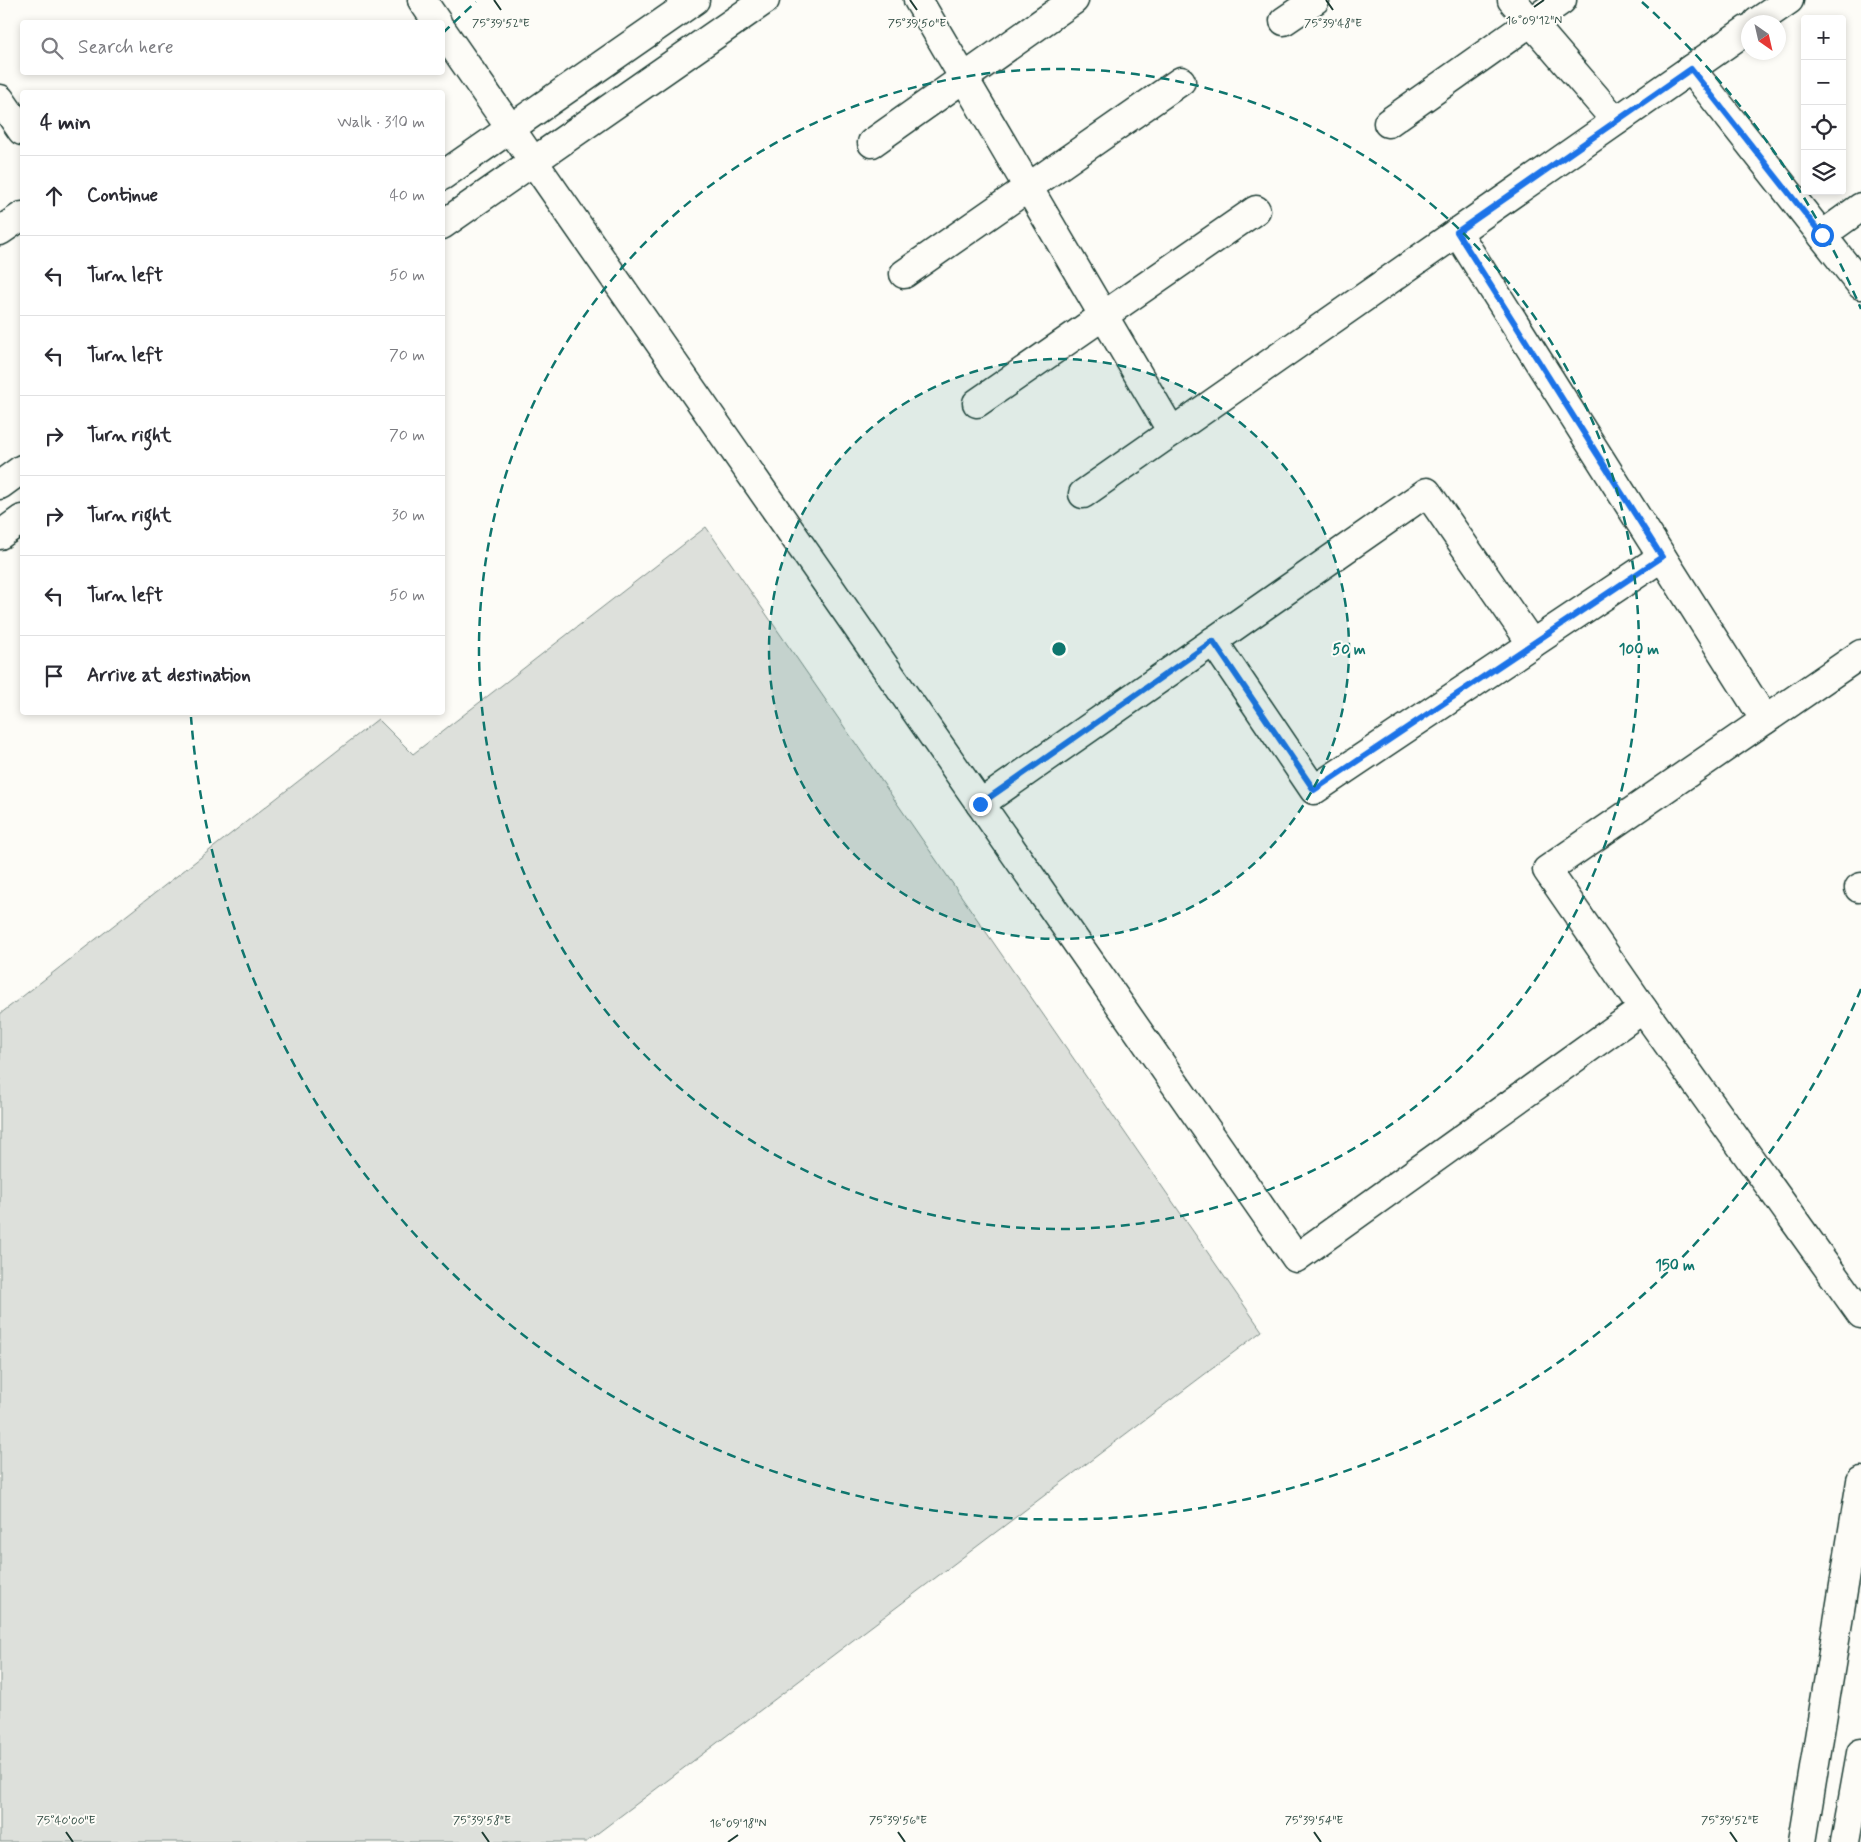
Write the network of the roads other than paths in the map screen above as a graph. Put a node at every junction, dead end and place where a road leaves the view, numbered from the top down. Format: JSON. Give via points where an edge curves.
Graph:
{"nodes":[{"id":1,"x":422,"y":0,"type":"edge"},
{"id":2,"x":694,"y":0,"type":"edge"},
{"id":3,"x":764,"y":0,"type":"edge"},
{"id":4,"x":918,"y":0,"type":"edge"},
{"id":5,"x":1074,"y":0,"type":"edge"},
{"id":6,"x":1314,"y":0,"type":"edge"},
{"id":7,"x":1512,"y":0,"type":"edge"},
{"id":8,"x":1562,"y":0,"type":"edge"},
{"id":9,"x":1789,"y":0,"type":"edge"},
{"id":10,"x":1767,"y":15,"type":"edge"},
{"id":11,"x":436,"y":20,"type":"edge"},
{"id":12,"x":1284,"y":21,"type":"dead end"},
{"id":13,"x":1531,"y":22,"type":"junction"},
{"id":14,"x":445,"y":34,"type":"edge"},
{"id":15,"x":1741,"y":34,"type":"edge"},
{"id":16,"x":1691,"y":69,"type":"junction"},
{"id":17,"x":964,"y":78,"type":"junction"},
{"id":18,"x":1181,"y":81,"type":"dead end"},
{"id":19,"x":0,"y":99,"type":"edge"},
{"id":20,"x":1616,"y":121,"type":"junction"},
{"id":21,"x":1388,"y":123,"type":"dead end"},
{"id":22,"x":20,"y":128,"type":"edge"},
{"id":23,"x":511,"y":128,"type":"junction"},
{"id":24,"x":872,"y":143,"type":"dead end"},
{"id":25,"x":534,"y":162,"type":"junction"},
{"id":26,"x":445,"y":174,"type":"edge"},
{"id":27,"x":1028,"y":187,"type":"junction"},
{"id":28,"x":1861,"y":208,"type":"edge"},
{"id":29,"x":1256,"y":210,"type":"dead end"},
{"id":30,"x":20,"y":217,"type":"edge"},
{"id":31,"x":445,"y":223,"type":"edge"},
{"id":32,"x":0,"y":231,"type":"edge"},
{"id":33,"x":1457,"y":232,"type":"junction"},
{"id":34,"x":1822,"y":235,"type":"junction"},
{"id":35,"x":904,"y":274,"type":"dead end"},
{"id":36,"x":1861,"y":285,"type":"edge"},
{"id":37,"x":1104,"y":316,"type":"junction"},
{"id":38,"x":977,"y":403,"type":"dead end"},
{"id":39,"x":1172,"y":432,"type":"junction"},
{"id":40,"x":20,"y":470,"type":"edge"},
{"id":41,"x":0,"y":485,"type":"edge"},
{"id":42,"x":1083,"y":494,"type":"dead end"},
{"id":43,"x":20,"y":520,"type":"edge"},
{"id":44,"x":0,"y":535,"type":"edge"},
{"id":45,"x":1662,"y":557,"type":"junction"},
{"id":46,"x":1213,"y":641,"type":"junction"},
{"id":47,"x":1532,"y":644,"type":"junction"},
{"id":48,"x":1861,"y":654,"type":"edge"},
{"id":49,"x":1765,"y":720,"type":"junction"},
{"id":50,"x":980,"y":804,"type":"junction"},
{"id":51,"x":1643,"y":1009,"type":"junction"},
{"id":52,"x":1861,"y":1314,"type":"edge"},
{"id":53,"x":1861,"y":1481,"type":"edge"},
{"id":54,"x":1861,"y":1753,"type":"edge"},
{"id":55,"x":1802,"y":1842,"type":"edge"},
{"id":56,"x":1845,"y":1842,"type":"edge"}],
"edges":[{"from":1,"to":11,"type":"street"},
{"from":2,"to":23,"type":"street"},
{"from":3,"to":25,"type":"street"},
{"from":4,"to":17,"type":"street"},
{"from":5,"to":17,"type":"street"},
{"from":6,"to":12,"type":"street"},
{"from":7,"to":13,"type":"street"},
{"from":8,"to":13,"type":"street"},
{"from":9,"to":10,"type":"street"},
{"from":13,"to":20,"type":"street"},
{"from":13,"to":21,"type":"street"},
{"from":14,"to":23,"type":"street"},
{"from":15,"to":16,"type":"street"},
{"from":16,"to":20,"type":"street"},
{"from":16,"to":34,"type":"street"},
{"from":17,"to":24,"type":"street"},
{"from":17,"to":27,"type":"street"},
{"from":18,"to":27,"type":"street"},
{"from":19,"to":22,"type":"street"},
{"from":20,"to":33,"type":"street"},
{"from":23,"to":25,"type":"street"},
{"from":23,"to":26,"type":"street"},
{"from":25,"to":31,"type":"street"},
{"from":25,"to":50,"type":"street"},
{"from":27,"to":35,"type":"street"},
{"from":27,"to":37,"type":"street"},
{"from":28,"to":34,"type":"street"},
{"from":29,"to":37,"type":"street"},
{"from":30,"to":32,"type":"street"},
{"from":33,"to":39,"type":"street"},
{"from":33,"to":45,"type":"street"},
{"from":34,"to":36,"type":"street"},
{"from":37,"to":38,"type":"street"},
{"from":37,"to":39,"type":"street"},
{"from":39,"to":42,"type":"street"},
{"from":40,"to":41,"type":"street"},
{"from":43,"to":44,"type":"street"},
{"from":45,"to":47,"type":"street"},
{"from":45,"to":49,"type":"street"},
{"from":46,"to":47,"type":"street","via":[[1314,790]]},
{"from":46,"to":47,"type":"street","via":[[1427,492]]},
{"from":46,"to":50,"type":"street"},
{"from":48,"to":49,"type":"street"},
{"from":49,"to":51,"type":"street","via":[[1547,870]]},
{"from":50,"to":51,"type":"street","via":[[1296,1258]]},
{"from":51,"to":52,"type":"street"},
{"from":53,"to":55,"type":"street"},
{"from":54,"to":56,"type":"street"}]}
